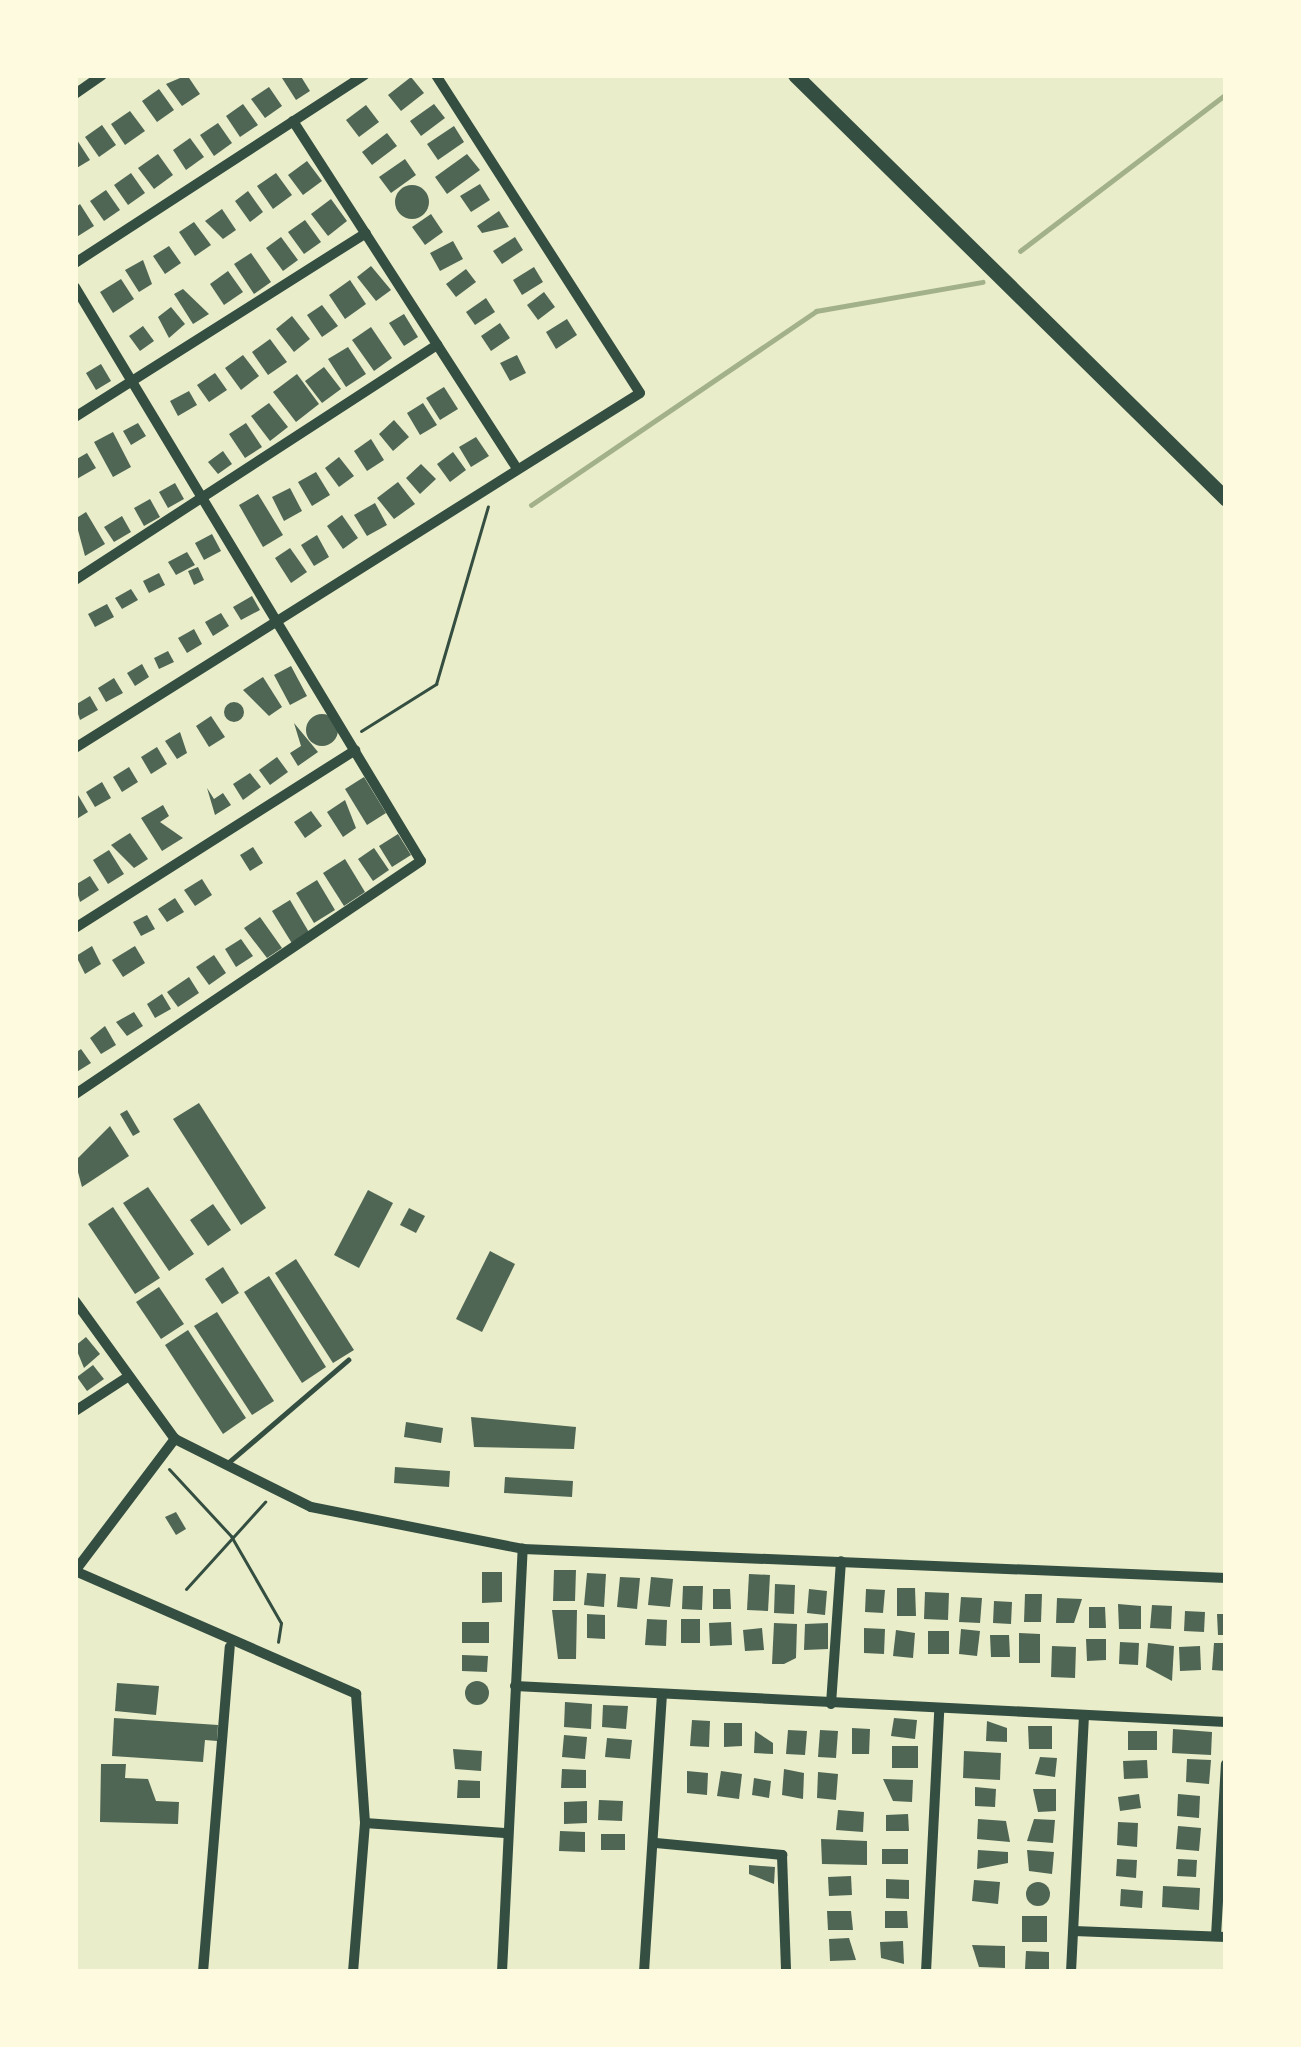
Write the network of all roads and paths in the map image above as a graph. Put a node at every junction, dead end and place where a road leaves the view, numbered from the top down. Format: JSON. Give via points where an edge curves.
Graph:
{"nodes":[{"id":1,"x":102,"y":75,"type":"edge"},
{"id":2,"x":364,"y":75,"type":"edge"},
{"id":3,"x":436,"y":75,"type":"edge"},
{"id":4,"x":795,"y":75,"type":"edge"},
{"id":5,"x":75,"y":94,"type":"edge"},
{"id":6,"x":293,"y":121,"type":"junction"},
{"id":7,"x":366,"y":233,"type":"junction"},
{"id":8,"x":75,"y":263,"type":"edge"},
{"id":9,"x":75,"y":287,"type":"edge"},
{"id":10,"x":437,"y":345,"type":"junction"},
{"id":11,"x":131,"y":381,"type":"junction"},
{"id":12,"x":75,"y":417,"type":"edge"},
{"id":13,"x":515,"y":466,"type":"junction"},
{"id":14,"x":482,"y":490,"type":"junction"},
{"id":15,"x":206,"y":499,"type":"junction"},
{"id":16,"x":1226,"y":499,"type":"edge"},
{"id":17,"x":75,"y":580,"type":"edge"},
{"id":18,"x":281,"y":619,"type":"junction"},
{"id":19,"x":348,"y":737,"type":"junction"},
{"id":20,"x":75,"y":748,"type":"edge"},
{"id":21,"x":355,"y":750,"type":"junction"},
{"id":22,"x":75,"y":928,"type":"edge"},
{"id":23,"x":75,"y":1094,"type":"edge"},
{"id":24,"x":75,"y":1301,"type":"edge"},
{"id":25,"x":349,"y":1360,"type":"dead end"},
{"id":26,"x":126,"y":1378,"type":"junction"},
{"id":27,"x":75,"y":1411,"type":"edge"},
{"id":28,"x":175,"y":1439,"type":"junction"},
{"id":29,"x":160,"y":1459,"type":"junction"},
{"id":30,"x":225,"y":1466,"type":"junction"},
{"id":31,"x":275,"y":1493,"type":"junction"},
{"id":32,"x":231,"y":1536,"type":"junction"},
{"id":33,"x":523,"y":1549,"type":"junction"},
{"id":34,"x":841,"y":1561,"type":"junction"},
{"id":35,"x":75,"y":1571,"type":"edge"},
{"id":36,"x":1226,"y":1578,"type":"edge"},
{"id":37,"x":186,"y":1589,"type":"dead end"},
{"id":38,"x":230,"y":1646,"type":"junction"},
{"id":39,"x":276,"y":1655,"type":"junction"},
{"id":40,"x":514,"y":1686,"type":"junction"},
{"id":41,"x":662,"y":1696,"type":"junction"},
{"id":42,"x":831,"y":1704,"type":"junction"},
{"id":43,"x":939,"y":1711,"type":"junction"},
{"id":44,"x":1084,"y":1715,"type":"junction"},
{"id":45,"x":1226,"y":1722,"type":"edge"},
{"id":46,"x":1226,"y":1764,"type":"edge"},
{"id":47,"x":365,"y":1823,"type":"junction"},
{"id":48,"x":505,"y":1833,"type":"junction"},
{"id":49,"x":656,"y":1843,"type":"junction"},
{"id":50,"x":1074,"y":1931,"type":"junction"},
{"id":51,"x":1221,"y":1936,"type":"edge"},
{"id":52,"x":203,"y":1972,"type":"edge"},
{"id":53,"x":353,"y":1972,"type":"edge"},
{"id":54,"x":502,"y":1972,"type":"edge"},
{"id":55,"x":644,"y":1972,"type":"edge"},
{"id":56,"x":786,"y":1972,"type":"edge"},
{"id":57,"x":926,"y":1972,"type":"edge"},
{"id":58,"x":1071,"y":1972,"type":"edge"}],
"edges":[{"from":1,"to":5,"type":"street"},
{"from":2,"to":6,"type":"street"},
{"from":3,"to":13,"type":"street","via":[[640,393]]},
{"from":4,"to":16,"type":"main road"},
{"from":6,"to":7,"type":"street"},
{"from":6,"to":8,"type":"street"},
{"from":7,"to":10,"type":"street"},
{"from":7,"to":11,"type":"street"},
{"from":9,"to":11,"type":"street"},
{"from":10,"to":13,"type":"street"},
{"from":10,"to":15,"type":"street"},
{"from":11,"to":12,"type":"street"},
{"from":11,"to":15,"type":"street"},
{"from":13,"to":14,"type":"street"},
{"from":14,"to":18,"type":"street"},
{"from":14,"to":19,"type":"path","via":[[489,516],[458,581],[436,684]]},
{"from":15,"to":17,"type":"street"},
{"from":15,"to":18,"type":"street"},
{"from":18,"to":19,"type":"street"},
{"from":18,"to":20,"type":"street"},
{"from":19,"to":21,"type":"street"},
{"from":21,"to":22,"type":"street"},
{"from":21,"to":23,"type":"street","via":[[420,851],[410,877]]},
{"from":24,"to":26,"type":"street"},
{"from":25,"to":30,"type":"lane"},
{"from":26,"to":27,"type":"street"},
{"from":26,"to":28,"type":"street"},
{"from":28,"to":29,"type":"street"},
{"from":28,"to":30,"type":"street"},
{"from":29,"to":32,"type":"path"},
{"from":29,"to":35,"type":"street"},
{"from":30,"to":31,"type":"street"},
{"from":31,"to":32,"type":"path"},
{"from":31,"to":33,"type":"street"},
{"from":32,"to":37,"type":"path"},
{"from":32,"to":39,"type":"path","via":[[281,1623]]},
{"from":33,"to":34,"type":"street"},
{"from":33,"to":40,"type":"street"},
{"from":34,"to":36,"type":"street"},
{"from":34,"to":42,"type":"street"},
{"from":35,"to":38,"type":"street"},
{"from":38,"to":39,"type":"street"},
{"from":38,"to":52,"type":"street"},
{"from":39,"to":47,"type":"street","via":[[356,1694]]},
{"from":40,"to":41,"type":"street"},
{"from":40,"to":48,"type":"street"},
{"from":41,"to":42,"type":"street"},
{"from":41,"to":49,"type":"street"},
{"from":42,"to":43,"type":"street"},
{"from":43,"to":44,"type":"street"},
{"from":43,"to":57,"type":"street"},
{"from":44,"to":45,"type":"street"},
{"from":44,"to":50,"type":"street"},
{"from":46,"to":51,"type":"street"},
{"from":47,"to":48,"type":"street"},
{"from":47,"to":53,"type":"street"},
{"from":48,"to":54,"type":"street"},
{"from":49,"to":55,"type":"street"},
{"from":49,"to":56,"type":"street","via":[[782,1855]]},
{"from":50,"to":51,"type":"street"},
{"from":50,"to":58,"type":"street"}]}
